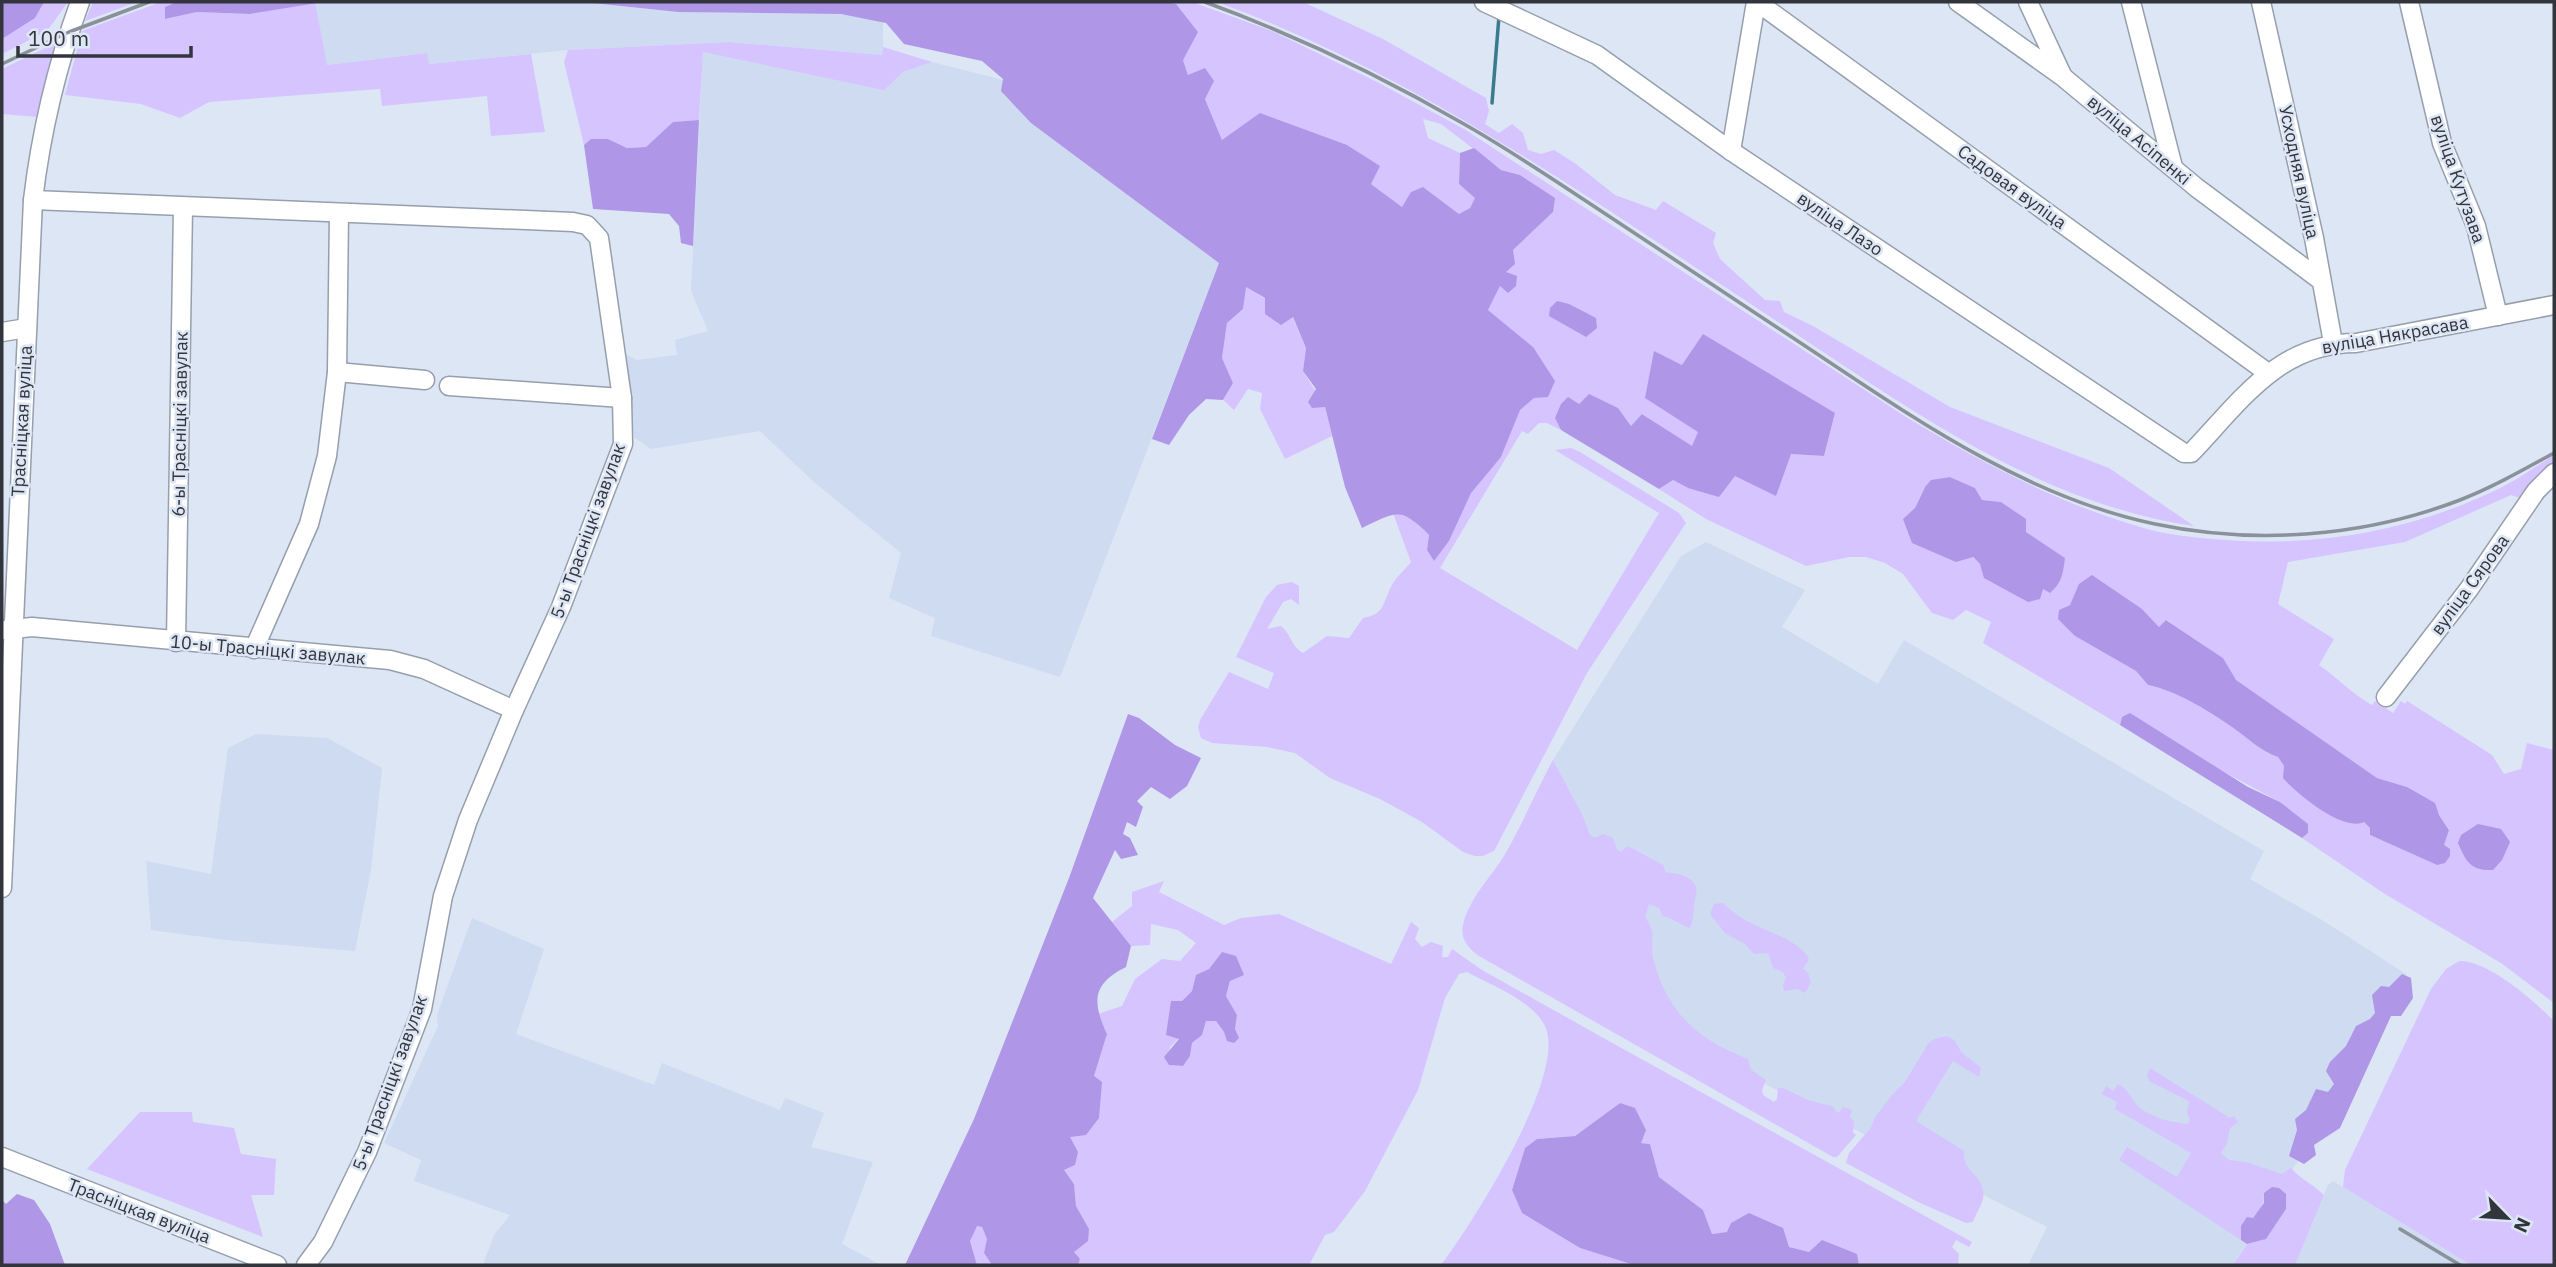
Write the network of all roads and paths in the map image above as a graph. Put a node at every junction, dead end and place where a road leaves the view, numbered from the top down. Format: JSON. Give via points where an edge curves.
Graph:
{"nodes":[{"id":1,"x":80,"y":2,"type":"edge"},
{"id":2,"x":1484,"y":2,"type":"edge"},
{"id":3,"x":1756,"y":2,"type":"edge"},
{"id":4,"x":1958,"y":2,"type":"edge"},
{"id":5,"x":2028,"y":2,"type":"edge"},
{"id":6,"x":2131,"y":2,"type":"edge"},
{"id":7,"x":2261,"y":2,"type":"edge"},
{"id":8,"x":2409,"y":2,"type":"edge"},
{"id":9,"x":2063,"y":77,"type":"junction"},
{"id":10,"x":1731,"y":151,"type":"junction"},
{"id":11,"x":2173,"y":167,"type":"junction"},
{"id":12,"x":33,"y":200,"type":"junction"},
{"id":13,"x":183,"y":207,"type":"junction"},
{"id":14,"x":339,"y":214,"type":"junction"},
{"id":15,"x":2319,"y":279,"type":"junction"},
{"id":16,"x":2554,"y":305,"type":"edge"},
{"id":17,"x":2498,"y":316,"type":"junction"},
{"id":18,"x":27,"y":328,"type":"junction"},
{"id":19,"x":2,"y":332,"type":"edge"},
{"id":20,"x":2333,"y":343,"type":"junction"},
{"id":21,"x":337,"y":372,"type":"junction"},
{"id":22,"x":2268,"y":373,"type":"junction"},
{"id":23,"x":425,"y":380,"type":"dead end"},
{"id":24,"x":449,"y":386,"type":"dead end"},
{"id":25,"x":622,"y":398,"type":"junction"},
{"id":26,"x":2191,"y":453,"type":"joint"},
{"id":27,"x":2554,"y":473,"type":"edge"},
{"id":28,"x":8,"y":630,"type":"edge"},
{"id":29,"x":176,"y":642,"type":"junction"},
{"id":30,"x":254,"y":649,"type":"junction"},
{"id":31,"x":2386,"y":697,"type":"dead end"},
{"id":32,"x":514,"y":710,"type":"junction"},
{"id":33,"x":2,"y":888,"type":"edge"},
{"id":34,"x":2,"y":1157,"type":"edge"},
{"id":35,"x":277,"y":1265,"type":"edge"},
{"id":36,"x":306,"y":1265,"type":"edge"}],
"edges":[{"from":1,"to":12,"type":"street","name":"Трасніцкая вуліца","via":[[57,77]]},
{"from":2,"to":10,"type":"street","name":"вуліца Лазо","via":[[1597,55]]},
{"from":3,"to":10,"type":"street"},
{"from":3,"to":22,"type":"street","name":"Садовая вуліца"},
{"from":4,"to":9,"type":"street","name":"вуліца Асіпенкі"},
{"from":5,"to":9,"type":"street"},
{"from":6,"to":11,"type":"street"},
{"from":7,"to":15,"type":"street","name":"Усходняя вуліца","via":[[2314,238]]},
{"from":8,"to":17,"type":"street","name":"вуліца Кутузава","via":[[2442,143],[2476,226]]},
{"from":9,"to":11,"type":"street","name":"вуліца Асіпенкі"},
{"from":10,"to":26,"type":"street","name":"вуліца Лазо","via":[[2183,453]]},
{"from":11,"to":15,"type":"street","name":"вуліца Асіпенкі"},
{"from":12,"to":13,"type":"street","name":"5-ы Трасніцкі завулак"},
{"from":12,"to":18,"type":"street","name":"Трасніцкая вуліца"},
{"from":13,"to":14,"type":"street","name":"5-ы Трасніцкі завулак"},
{"from":13,"to":29,"type":"street","name":"6-ы Трасніцкі завулак"},
{"from":14,"to":21,"type":"street"},
{"from":14,"to":25,"type":"street","name":"5-ы Трасніцкі завулак","via":[[587,225],[599,238],[604,260]]},
{"from":15,"to":20,"type":"street","name":"Усходняя вуліца"},
{"from":16,"to":17,"type":"street","name":"вуліца Някрасава"},
{"from":17,"to":20,"type":"street","name":"вуліца Някрасава","via":[[2356,343]]},
{"from":18,"to":19,"type":"street"},
{"from":18,"to":28,"type":"street","name":"Трасніцкая вуліца"},
{"from":20,"to":22,"type":"street","name":"вуліца Някрасава","via":[[2295,356]]},
{"from":21,"to":23,"type":"street"},
{"from":21,"to":30,"type":"street","via":[[327,456],[309,524]]},
{"from":22,"to":26,"type":"street","name":"вуліца Някрасава"},
{"from":24,"to":25,"type":"street"},
{"from":25,"to":32,"type":"street","name":"5-ы Трасніцкі завулак","via":[[623,443],[561,607]]},
{"from":27,"to":31,"type":"street","name":"вуліца Сярова","via":[[2536,491],[2469,589]]},
{"from":28,"to":29,"type":"street","name":"10-ы Трасніцкі завулак","via":[[32,627]]},
{"from":28,"to":33,"type":"street","name":"Трасніцкая вуліца"},
{"from":29,"to":30,"type":"street","name":"10-ы Трасніцкі завулак"},
{"from":30,"to":32,"type":"street","name":"10-ы Трасніцкі завулак","via":[[390,660],[424,669]]},
{"from":32,"to":36,"type":"street","name":"5-ы Трасніцкі завулак","via":[[468,820],[443,896],[422,1009],[367,1152],[323,1242]]},
{"from":34,"to":35,"type":"street","name":"Трасніцкая вуліца"}]}
